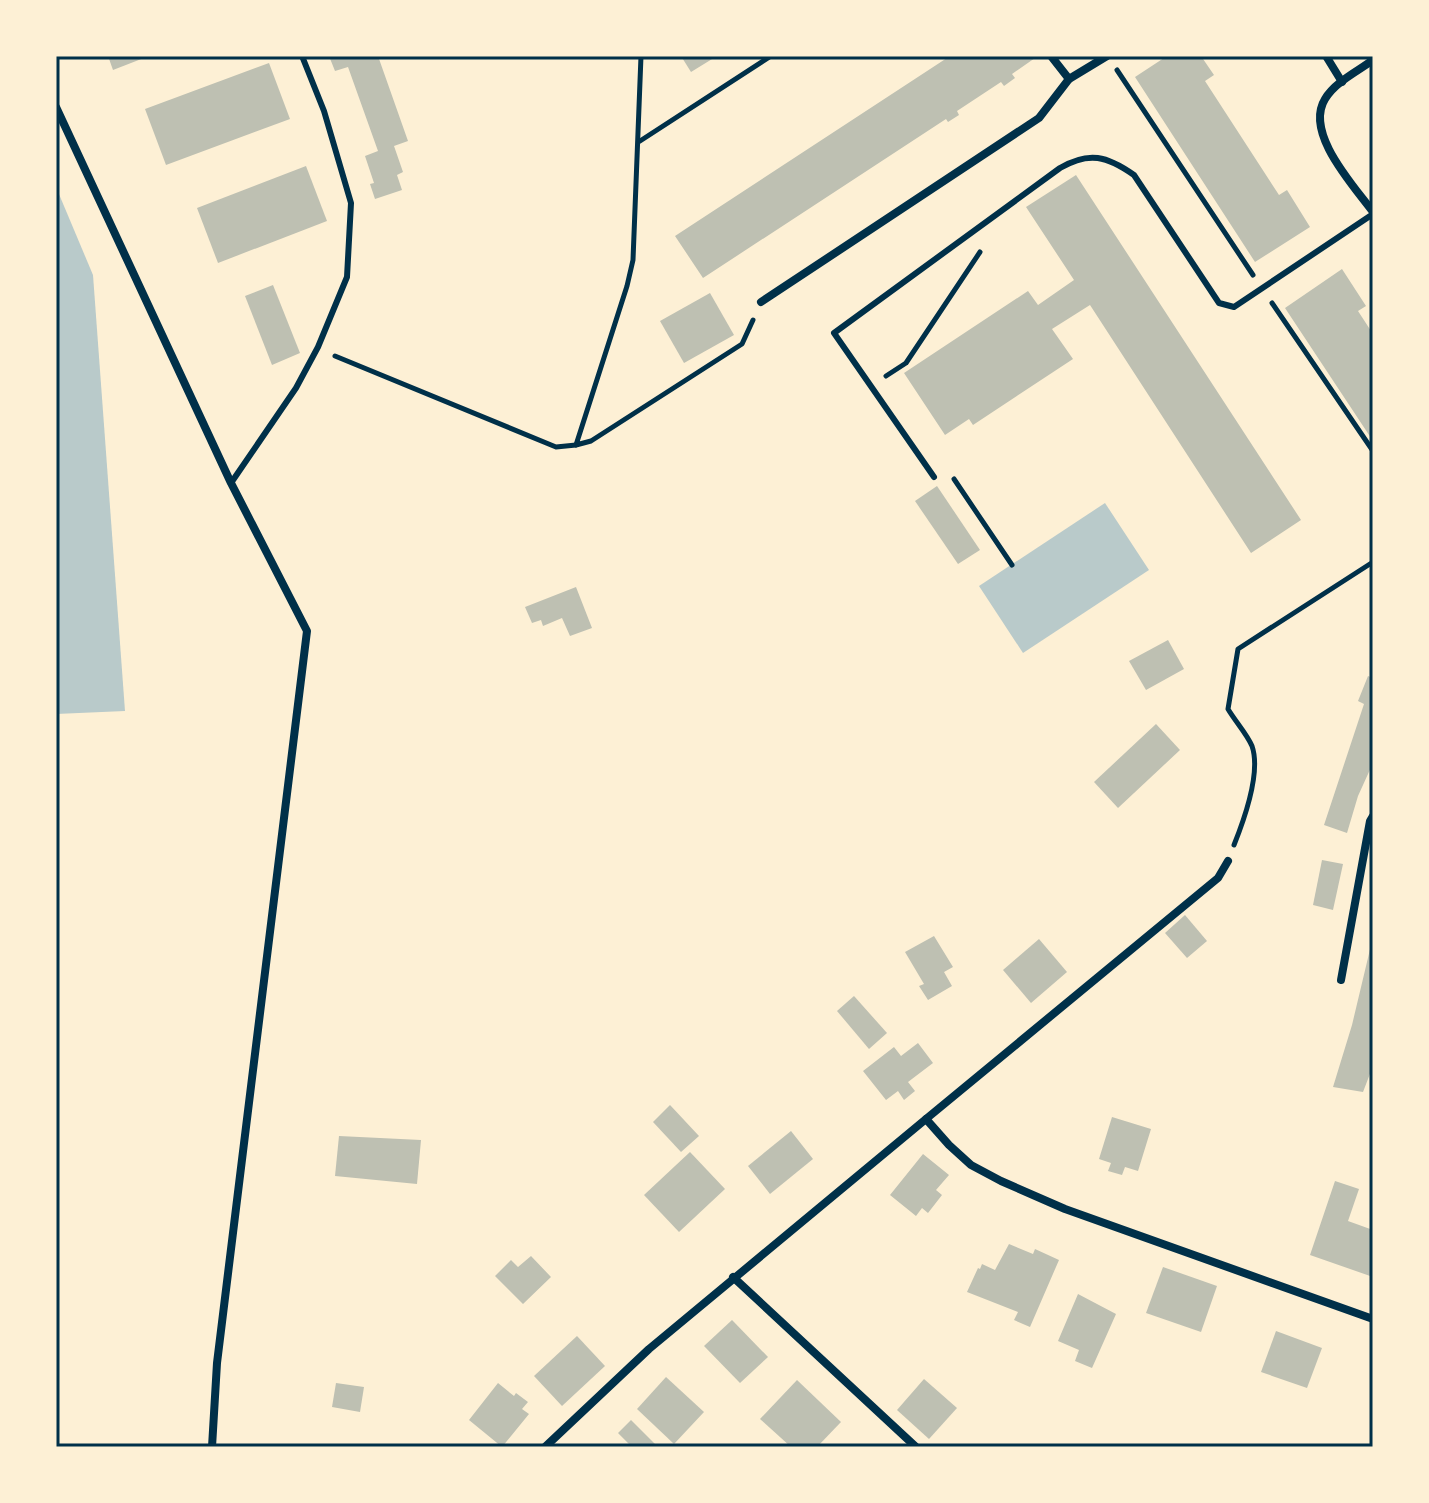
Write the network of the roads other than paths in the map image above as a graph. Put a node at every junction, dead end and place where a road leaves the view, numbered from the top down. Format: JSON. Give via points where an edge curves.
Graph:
{"nodes":[{"id":1,"x":302,"y":56,"type":"edge"},
{"id":2,"x":1051,"y":56,"type":"edge"},
{"id":3,"x":1107,"y":56,"type":"edge"},
{"id":4,"x":1326,"y":56,"type":"edge"},
{"id":5,"x":1373,"y":60,"type":"edge"},
{"id":6,"x":1069,"y":79,"type":"junction"},
{"id":7,"x":1342,"y":82,"type":"junction"},
{"id":8,"x":56,"y":107,"type":"edge"},
{"id":9,"x":1373,"y":213,"type":"edge"},
{"id":10,"x":761,"y":302,"type":"road end"},
{"id":11,"x":934,"y":477,"type":"dead end"},
{"id":12,"x":231,"y":483,"type":"junction"},
{"id":13,"x":1373,"y":816,"type":"edge"},
{"id":14,"x":1228,"y":861,"type":"road end"},
{"id":15,"x":1341,"y":980,"type":"dead end"},
{"id":16,"x":926,"y":1119,"type":"junction"},
{"id":17,"x":733,"y":1277,"type":"junction"},
{"id":18,"x":1373,"y":1319,"type":"edge"},
{"id":19,"x":212,"y":1447,"type":"edge"},
{"id":20,"x":545,"y":1447,"type":"edge"},
{"id":21,"x":916,"y":1447,"type":"edge"}],
"edges":[{"from":1,"to":12,"type":"lane","via":[[351,203],[347,277],[296,388]]},
{"from":2,"to":6,"type":"street"},
{"from":3,"to":6,"type":"street"},
{"from":4,"to":7,"type":"street"},
{"from":5,"to":7,"type":"street"},
{"from":6,"to":10,"type":"street","via":[[1039,118]]},
{"from":7,"to":9,"type":"street","via":[[1325,98],[1321,130]]},
{"from":8,"to":12,"type":"street"},
{"from":9,"to":11,"type":"lane","via":[[1234,307],[1219,303],[1134,175],[1116,162],[1077,158],[834,333]]},
{"from":12,"to":19,"type":"street","via":[[307,631],[217,1363]]},
{"from":13,"to":15,"type":"street"},
{"from":14,"to":16,"type":"street","via":[[1218,878]]},
{"from":16,"to":17,"type":"street"},
{"from":16,"to":18,"type":"street","via":[[971,1165],[1001,1181]]},
{"from":17,"to":20,"type":"street"},
{"from":17,"to":21,"type":"street"}]}
